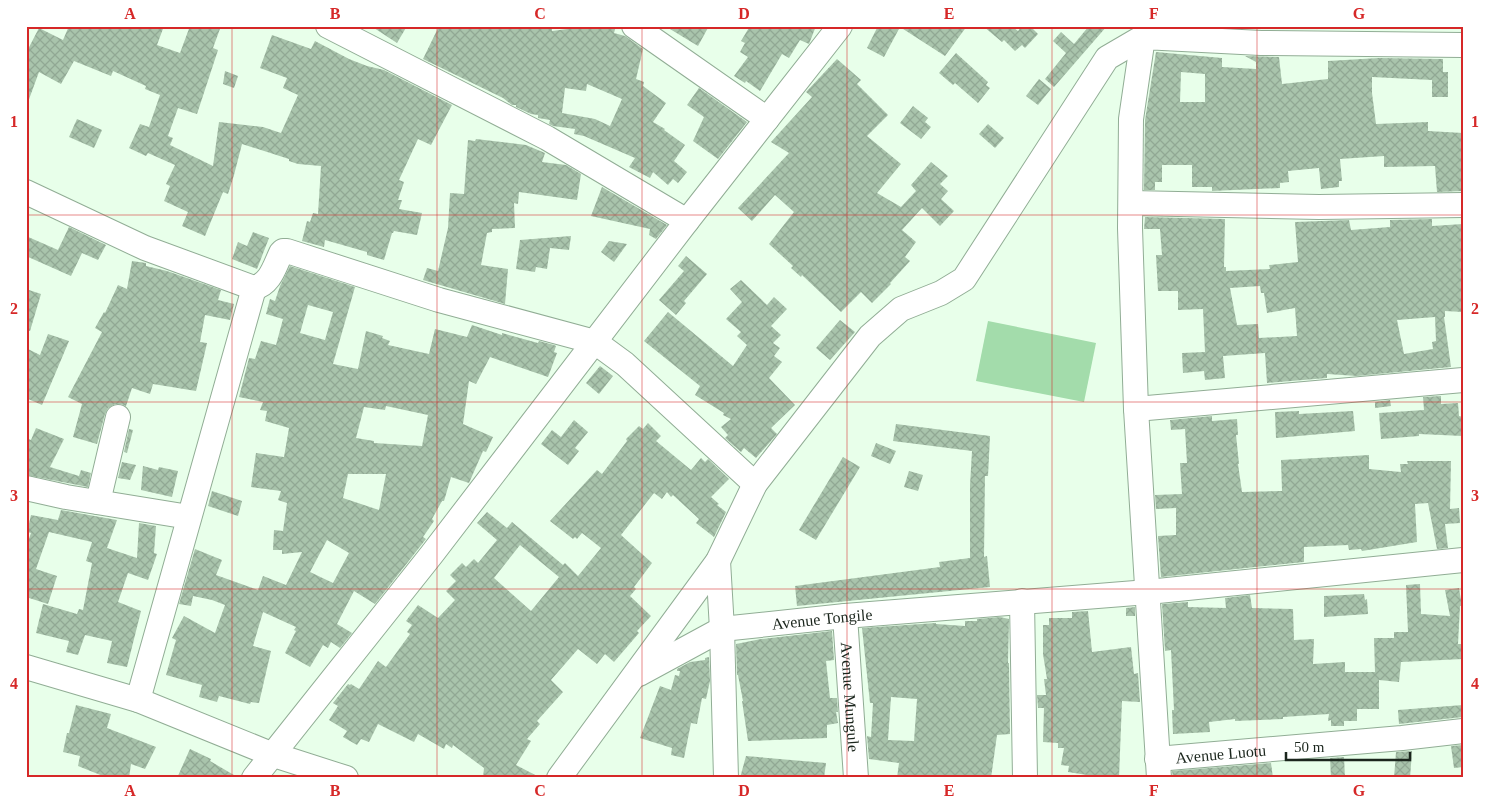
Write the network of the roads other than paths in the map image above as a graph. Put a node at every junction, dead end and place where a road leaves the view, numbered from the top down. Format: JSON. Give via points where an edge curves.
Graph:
{"nodes":[{"id":1,"x":328,"y":26,"type":"edge"},
{"id":2,"x":634,"y":26,"type":"edge"},
{"id":3,"x":840,"y":26,"type":"edge"},
{"id":4,"x":1145,"y":32,"type":"edge"},
{"id":5,"x":1463,"y":45,"type":"edge"},
{"id":6,"x":767,"y":119,"type":"junction"},
{"id":7,"x":26,"y":192,"type":"edge"},
{"id":8,"x":1131,"y":203,"type":"junction"},
{"id":9,"x":1463,"y":205,"type":"edge"},
{"id":10,"x":688,"y":221,"type":"junction"},
{"id":11,"x":254,"y":288,"type":"junction"},
{"id":12,"x":596,"y":342,"type":"junction"},
{"id":13,"x":1463,"y":380,"type":"edge"},
{"id":14,"x":1136,"y":409,"type":"junction"},
{"id":15,"x":118,"y":417,"type":"dead end"},
{"id":16,"x":755,"y":484,"type":"junction"},
{"id":17,"x":26,"y":488,"type":"edge"},
{"id":18,"x":98,"y":502,"type":"junction"},
{"id":19,"x":189,"y":517,"type":"junction"},
{"id":20,"x":1463,"y":560,"type":"edge"},
{"id":21,"x":718,"y":561,"type":"junction"},
{"id":22,"x":1148,"y":592,"type":"junction"},
{"id":23,"x":1022,"y":601,"type":"junction"},
{"id":24,"x":845,"y":616,"type":"junction"},
{"id":25,"x":722,"y":629,"type":"junction"},
{"id":26,"x":26,"y":667,"type":"edge"},
{"id":27,"x":634,"y":677,"type":"junction"},
{"id":28,"x":138,"y":700,"type":"junction"},
{"id":29,"x":1463,"y":730,"type":"edge"},
{"id":30,"x":271,"y":754,"type":"junction"},
{"id":31,"x":1158,"y":768,"type":"edge"},
{"id":32,"x":254,"y":778,"type":"edge"},
{"id":33,"x":346,"y":778,"type":"edge"},
{"id":34,"x":559,"y":778,"type":"edge"},
{"id":35,"x":726,"y":778,"type":"edge"},
{"id":36,"x":856,"y":778,"type":"edge"},
{"id":37,"x":1024,"y":778,"type":"edge"}],
"edges":[{"from":1,"to":10,"type":"street","via":[[547,138]]},
{"from":2,"to":6,"type":"street"},
{"from":3,"to":6,"type":"street"},
{"from":4,"to":5,"type":"street","via":[[1261,43]]},
{"from":4,"to":8,"type":"street","via":[[1131,119]]},
{"from":4,"to":16,"type":"street","via":[[1107,58],[964,279],[941,293],[901,309],[870,336]]},
{"from":6,"to":10,"type":"street"},
{"from":7,"to":11,"type":"street","via":[[145,248]]},
{"from":8,"to":9,"type":"street","via":[[1319,207]]},
{"from":8,"to":14,"type":"street"},
{"from":10,"to":12,"type":"street"},
{"from":11,"to":12,"type":"street","via":[[268,281],[281,254],[287,251],[439,300]]},
{"from":11,"to":19,"type":"street"},
{"from":12,"to":16,"type":"street","via":[[625,364]]},
{"from":12,"to":30,"type":"street","via":[[432,554]]},
{"from":13,"to":14,"type":"street"},
{"from":14,"to":22,"type":"street"},
{"from":15,"to":18,"type":"street"},
{"from":16,"to":21,"type":"street"},
{"from":17,"to":18,"type":"street"},
{"from":18,"to":19,"type":"street"},
{"from":19,"to":28,"type":"street"},
{"from":20,"to":22,"type":"street","name":"Avenue Tongile"},
{"from":21,"to":25,"type":"street"},
{"from":21,"to":27,"type":"street"},
{"from":22,"to":23,"type":"street","name":"Avenue Tongile"},
{"from":22,"to":31,"type":"street"},
{"from":23,"to":24,"type":"street","name":"Avenue Tongile"},
{"from":23,"to":37,"type":"street"},
{"from":24,"to":25,"type":"street","name":"Avenue Tongile"},
{"from":24,"to":36,"type":"street","name":"Avenue Mungule"},
{"from":25,"to":27,"type":"street","name":"Avenue Tongile"},
{"from":25,"to":35,"type":"street"},
{"from":26,"to":28,"type":"street"},
{"from":27,"to":34,"type":"street","name":"Avenue Tongile"},
{"from":28,"to":30,"type":"street"},
{"from":29,"to":31,"type":"street","name":"Avenue Luotu"},
{"from":30,"to":32,"type":"street"},
{"from":30,"to":33,"type":"street"}]}
